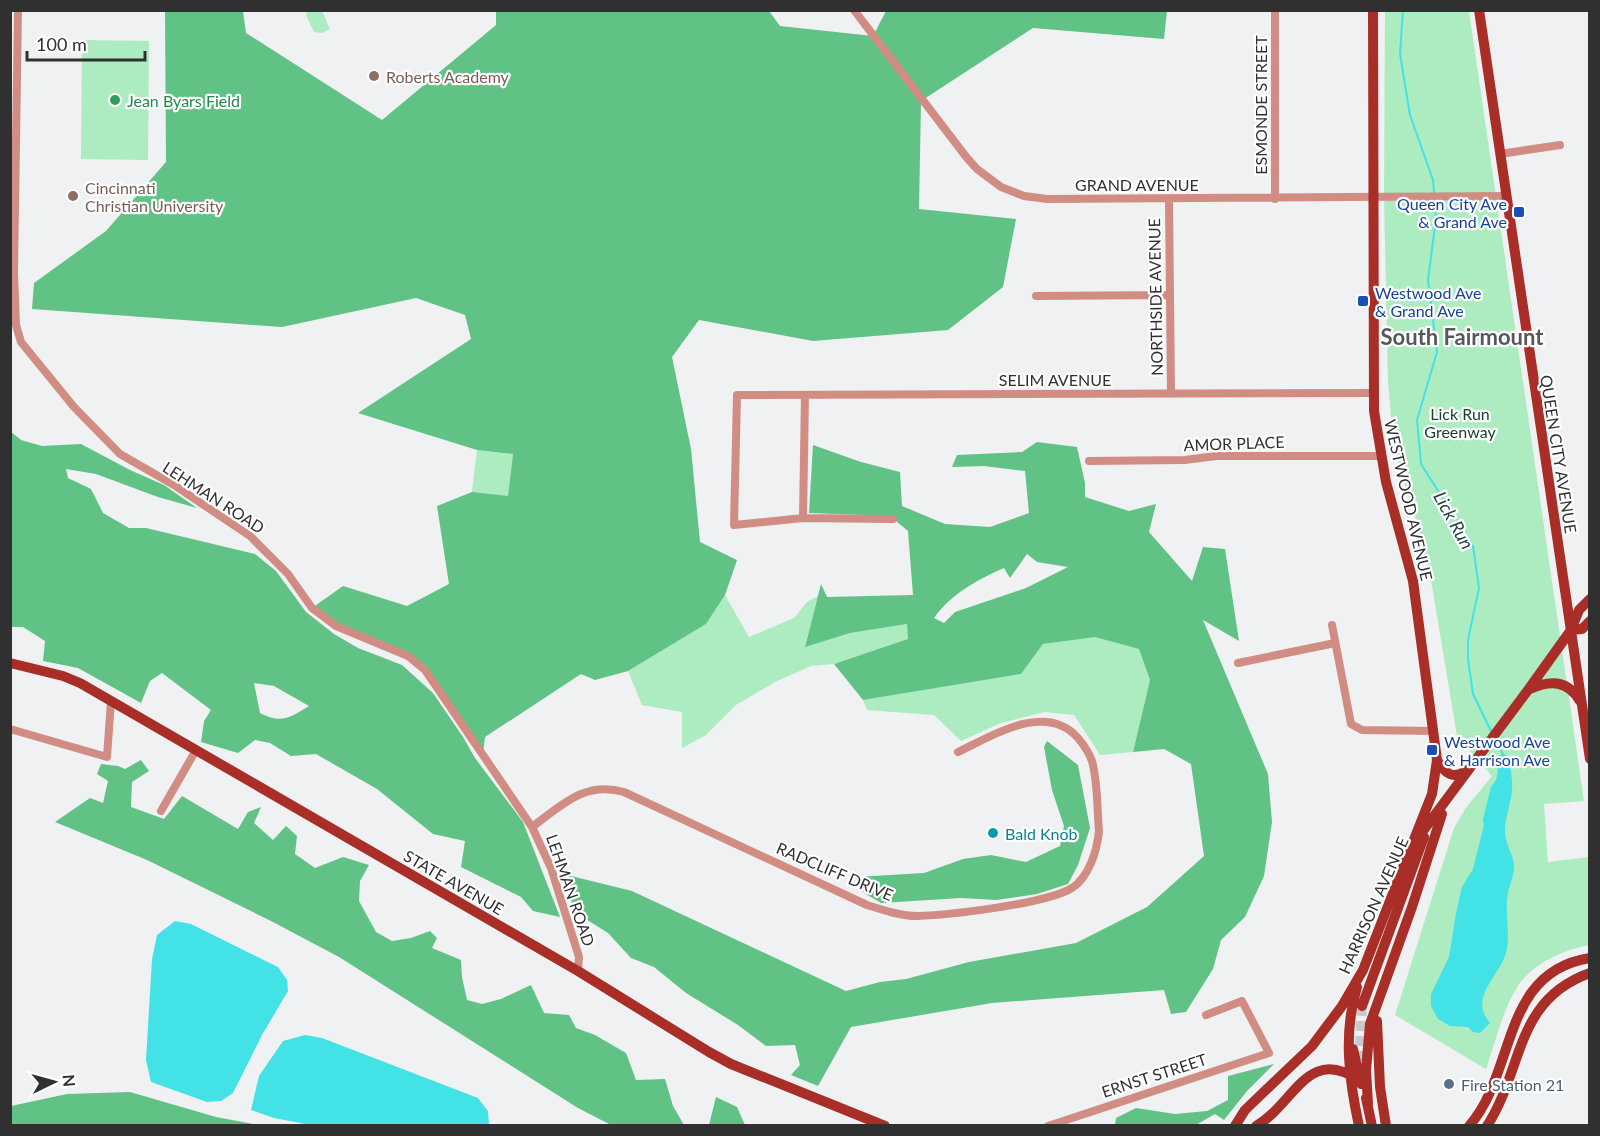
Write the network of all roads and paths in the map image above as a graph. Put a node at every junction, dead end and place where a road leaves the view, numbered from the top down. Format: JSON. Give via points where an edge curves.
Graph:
{"nodes":[{"id":1,"x":18,"y":10,"type":"edge"},
{"id":2,"x":854,"y":10,"type":"edge"},
{"id":3,"x":1275,"y":10,"type":"edge"},
{"id":4,"x":1373,"y":10,"type":"edge"},
{"id":5,"x":1479,"y":10,"type":"edge"},
{"id":6,"x":1560,"y":145,"type":"dead end"},
{"id":7,"x":1500,"y":154,"type":"junction"},
{"id":8,"x":1506,"y":196,"type":"junction"},
{"id":9,"x":1374,"y":197,"type":"junction"},
{"id":10,"x":1275,"y":199,"type":"junction"},
{"id":11,"x":1169,"y":200,"type":"junction"},
{"id":12,"x":1170,"y":295,"type":"junction"},
{"id":13,"x":1036,"y":296,"type":"dead end"},
{"id":14,"x":1372,"y":393,"type":"junction"},
{"id":15,"x":1171,"y":394,"type":"junction"},
{"id":16,"x":805,"y":395,"type":"junction"},
{"id":17,"x":1380,"y":456,"type":"junction"},
{"id":18,"x":1089,"y":462,"type":"dead end"},
{"id":19,"x":803,"y":518,"type":"junction"},
{"id":20,"x":893,"y":519,"type":"dead end"},
{"id":21,"x":1590,"y":599,"type":"edge"},
{"id":22,"x":1590,"y":621,"type":"edge"},
{"id":23,"x":1332,"y":625,"type":"dead end"},
{"id":24,"x":1571,"y":630,"type":"junction"},
{"id":25,"x":1335,"y":643,"type":"junction"},
{"id":26,"x":10,"y":663,"type":"edge"},
{"id":27,"x":1238,"y":663,"type":"dead end"},
{"id":28,"x":1528,"y":690,"type":"junction"},
{"id":29,"x":111,"y":701,"type":"junction"},
{"id":30,"x":1582,"y":704,"type":"junction"},
{"id":31,"x":1587,"y":716,"type":"edge"},
{"id":32,"x":10,"y":729,"type":"edge"},
{"id":33,"x":1434,"y":731,"type":"junction"},
{"id":34,"x":196,"y":750,"type":"junction"},
{"id":35,"x":958,"y":752,"type":"dead end"},
{"id":36,"x":1590,"y":759,"type":"edge"},
{"id":37,"x":1437,"y":760,"type":"junction"},
{"id":38,"x":1467,"y":770,"type":"junction"},
{"id":39,"x":1444,"y":805,"type":"junction"},
{"id":40,"x":161,"y":811,"type":"dead end"},
{"id":41,"x":1428,"y":826,"type":"junction"},
{"id":42,"x":532,"y":827,"type":"junction"},
{"id":43,"x":1411,"y":847,"type":"junction"},
{"id":44,"x":1590,"y":958,"type":"edge"},
{"id":45,"x":1363,"y":970,"type":"junction"},
{"id":46,"x":578,"y":972,"type":"junction"},
{"id":47,"x":1590,"y":973,"type":"edge"},
{"id":48,"x":1362,"y":1006,"type":"tunnel mouth"},
{"id":49,"x":1376,"y":1011,"type":"junction"},
{"id":50,"x":1206,"y":1015,"type":"dead end"},
{"id":51,"x":1351,"y":1019,"type":"junction"},
{"id":52,"x":1349,"y":1073,"type":"junction"},
{"id":53,"x":1363,"y":1085,"type":"junction"},
{"id":54,"x":1368,"y":1104,"type":"junction"},
{"id":55,"x":885,"y":1125,"type":"edge"},
{"id":56,"x":1048,"y":1125,"type":"edge"},
{"id":57,"x":1235,"y":1125,"type":"edge"},
{"id":58,"x":1256,"y":1125,"type":"edge"},
{"id":59,"x":1359,"y":1125,"type":"edge"},
{"id":60,"x":1372,"y":1125,"type":"edge"},
{"id":61,"x":1386,"y":1125,"type":"edge"},
{"id":62,"x":1469,"y":1125,"type":"edge"},
{"id":63,"x":1487,"y":1125,"type":"edge"}],
"edges":[{"from":1,"to":42,"type":"street","name":"LEHMAN ROAD","via":[[14,273],[16,325],[21,342],[74,407],[120,454],[250,536],[288,574],[312,608],[336,626],[408,656],[425,670]]},
{"from":2,"to":11,"type":"street","name":"GRAND AVENUE","via":[[967,158],[1001,187],[1047,199]]},
{"from":3,"to":10,"type":"street","name":"ESMONDE STREET"},
{"from":4,"to":9,"type":"main road","name":"WESTWOOD AVENUE"},
{"from":5,"to":7,"type":"main road","name":"QUEEN CITY AVENUE"},
{"from":6,"to":7,"type":"street"},
{"from":7,"to":8,"type":"main road","name":"QUEEN CITY AVENUE"},
{"from":8,"to":9,"type":"street","name":"GRAND AVENUE"},
{"from":8,"to":24,"type":"main road","name":"QUEEN CITY AVENUE"},
{"from":9,"to":10,"type":"street","name":"GRAND AVENUE"},
{"from":9,"to":14,"type":"main road","name":"WESTWOOD AVENUE"},
{"from":10,"to":11,"type":"street","name":"GRAND AVENUE"},
{"from":11,"to":12,"type":"street","name":"NORTHSIDE AVENUE"},
{"from":12,"to":13,"type":"street"},
{"from":12,"to":15,"type":"street","name":"NORTHSIDE AVENUE"},
{"from":14,"to":15,"type":"street","name":"SELIM AVENUE"},
{"from":14,"to":17,"type":"main road","name":"WESTWOOD AVENUE"},
{"from":15,"to":16,"type":"street","name":"SELIM AVENUE"},
{"from":16,"to":19,"type":"street"},
{"from":16,"to":19,"type":"street","name":"SELIM AVENUE","via":[[737,395],[734,525]]},
{"from":17,"to":18,"type":"street","name":"AMOR PLACE","via":[[1216,456]]},
{"from":17,"to":33,"type":"main road","name":"WESTWOOD AVENUE","via":[[1413,581]]},
{"from":19,"to":20,"type":"street"},
{"from":21,"to":24,"type":"main road","name":"HARRISON AVENUE","via":[[1578,610]]},
{"from":22,"to":24,"type":"main road","name":"HARRISON AVENUE","via":[[1582,629]]},
{"from":23,"to":25,"type":"street"},
{"from":24,"to":28,"type":"main road","name":"HARRISON AVENUE"},
{"from":24,"to":30,"type":"main road","name":"QUEEN CITY AVENUE"},
{"from":25,"to":27,"type":"street"},
{"from":25,"to":33,"type":"street","via":[[1354,727]]},
{"from":26,"to":29,"type":"main road","name":"STATE AVENUE","via":[[63,676]]},
{"from":28,"to":30,"type":"main road","via":[[1544,683],[1558,683],[1570,689]]},
{"from":28,"to":38,"type":"main road","name":"HARRISON AVENUE"},
{"from":29,"to":32,"type":"street","via":[[107,757]]},
{"from":29,"to":34,"type":"main road","name":"STATE AVENUE"},
{"from":30,"to":31,"type":"main road","name":"QUEEN CITY AVENUE"},
{"from":31,"to":36,"type":"main road","name":"QUEEN CITY AVENUE"},
{"from":33,"to":37,"type":"main road","name":"WESTWOOD AVENUE"},
{"from":34,"to":40,"type":"street"},
{"from":34,"to":46,"type":"main road","name":"STATE AVENUE"},
{"from":35,"to":42,"type":"street","name":"RADCLIFF DRIVE","via":[[1032,722],[1070,729],[1092,760],[1099,831],[1090,865],[1073,887],[1017,904],[918,916],[896,913],[867,905],[613,789],[580,794]]},
{"from":37,"to":38,"type":"main road","via":[[1450,775],[1459,776]]},
{"from":37,"to":43,"type":"main road","name":"WESTWOOD AVENUE","via":[[1433,791]]},
{"from":38,"to":39,"type":"main road","name":"HARRISON AVENUE"},
{"from":39,"to":41,"type":"main road","name":"HARRISON AVENUE"},
{"from":39,"to":49,"type":"main road"},
{"from":41,"to":43,"type":"main road","name":"HARRISON AVENUE"},
{"from":41,"to":48,"type":"main road"},
{"from":42,"to":46,"type":"street","name":"LEHMAN ROAD","via":[[551,868],[579,957]]},
{"from":43,"to":45,"type":"main road","name":"HARRISON AVENUE"},
{"from":44,"to":62,"type":"main road","via":[[1554,971],[1530,994],[1514,1024],[1483,1107]]},
{"from":45,"to":51,"type":"main road"},
{"from":45,"to":57,"type":"main road","name":"HARRISON AVENUE","via":[[1320,1037],[1245,1110]]},
{"from":46,"to":55,"type":"main road","name":"STATE AVENUE","via":[[731,1064]]},
{"from":47,"to":63,"type":"main road","via":[[1561,987],[1534,1015],[1506,1089]]},
{"from":49,"to":54,"type":"main road","via":[[1368,1041]]},
{"from":49,"to":61,"type":"main road"},
{"from":50,"to":56,"type":"street","name":"ERNST STREET","via":[[1242,1001],[1269,1053]]},
{"from":51,"to":52,"type":"main road"},
{"from":51,"to":53,"type":"main road"},
{"from":52,"to":53,"type":"main road"},
{"from":52,"to":58,"type":"main road","via":[[1318,1070]]},
{"from":52,"to":59,"type":"main road"},
{"from":53,"to":54,"type":"main road"},
{"from":53,"to":60,"type":"main road"},
{"from":54,"to":60,"type":"main road"}]}
